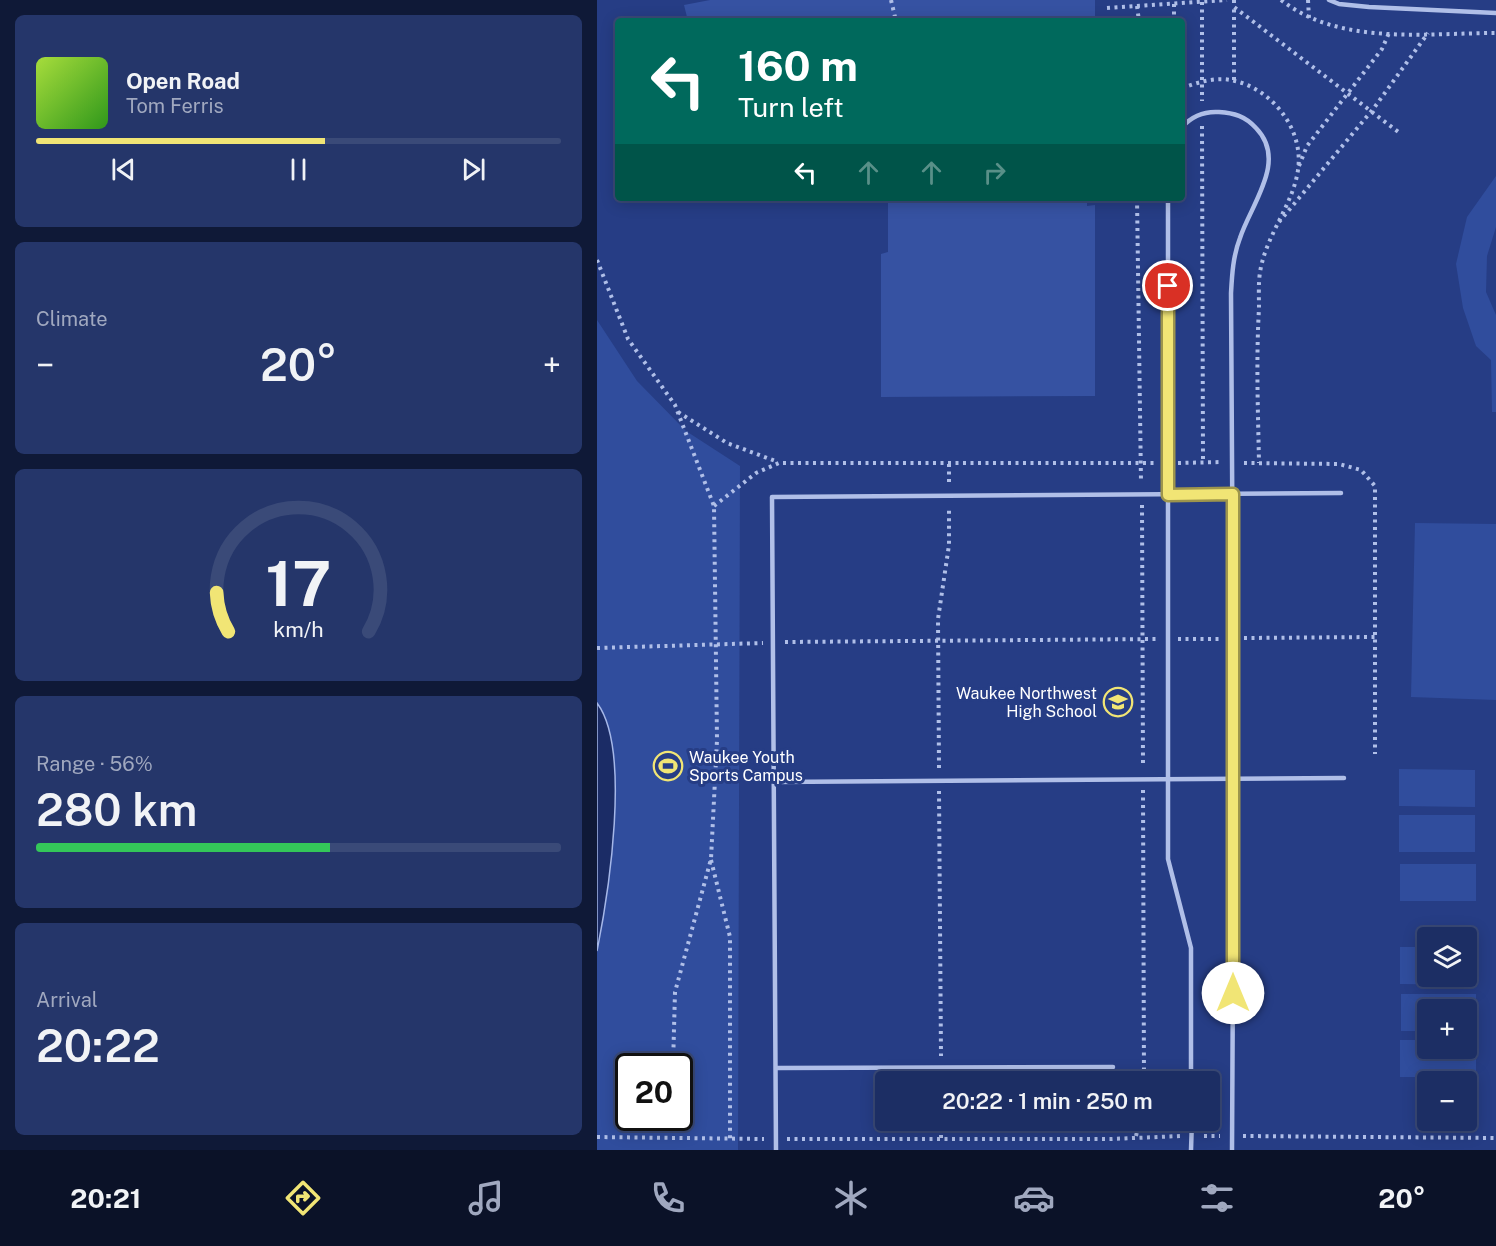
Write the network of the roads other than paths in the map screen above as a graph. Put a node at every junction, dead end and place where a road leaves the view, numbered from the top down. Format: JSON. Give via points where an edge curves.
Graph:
{"nodes":[{"id":1,"x":1329,"y":0,"type":"edge"},
{"id":2,"x":1339,"y":2,"type":"edge"},
{"id":3,"x":1496,"y":13,"type":"edge"},
{"id":4,"x":1185,"y":123,"type":"edge"},
{"id":5,"x":1168,"y":201,"type":"edge"},
{"id":6,"x":1233,"y":494,"type":"junction"},
{"id":7,"x":1341,"y":494,"type":"dead end"},
{"id":8,"x":1168,"y":495,"type":"junction"},
{"id":9,"x":1344,"y":777,"type":"dead end"},
{"id":10,"x":1234,"y":779,"type":"junction"},
{"id":11,"x":1169,"y":780,"type":"junction"},
{"id":12,"x":775,"y":782,"type":"junction"},
{"id":13,"x":1113,"y":1067,"type":"dead end"},
{"id":14,"x":777,"y":1068,"type":"junction"},
{"id":15,"x":1191,"y":1071,"type":"edge"},
{"id":16,"x":1191,"y":1131,"type":"edge"},
{"id":17,"x":776,"y":1150,"type":"edge"},
{"id":18,"x":1191,"y":1150,"type":"edge"},
{"id":19,"x":1232,"y":1150,"type":"edge"}],
"edges":[{"from":1,"to":2,"type":"lane"},
{"from":2,"to":3,"type":"lane"},
{"from":4,"to":6,"type":"lane","via":[[1202,113],[1239,114],[1262,134],[1270,161],[1238,242],[1232,270]]},
{"from":5,"to":8,"type":"lane"},
{"from":6,"to":7,"type":"lane"},
{"from":6,"to":8,"type":"lane"},
{"from":6,"to":10,"type":"lane"},
{"from":8,"to":11,"type":"lane"},
{"from":8,"to":12,"type":"lane","via":[[773,497]]},
{"from":9,"to":10,"type":"lane"},
{"from":10,"to":11,"type":"lane"},
{"from":10,"to":19,"type":"lane"},
{"from":11,"to":12,"type":"lane"},
{"from":11,"to":15,"type":"lane","via":[[1168,859],[1191,948]]},
{"from":12,"to":14,"type":"lane"},
{"from":13,"to":14,"type":"lane"},
{"from":14,"to":17,"type":"lane"},
{"from":16,"to":18,"type":"lane"}]}
